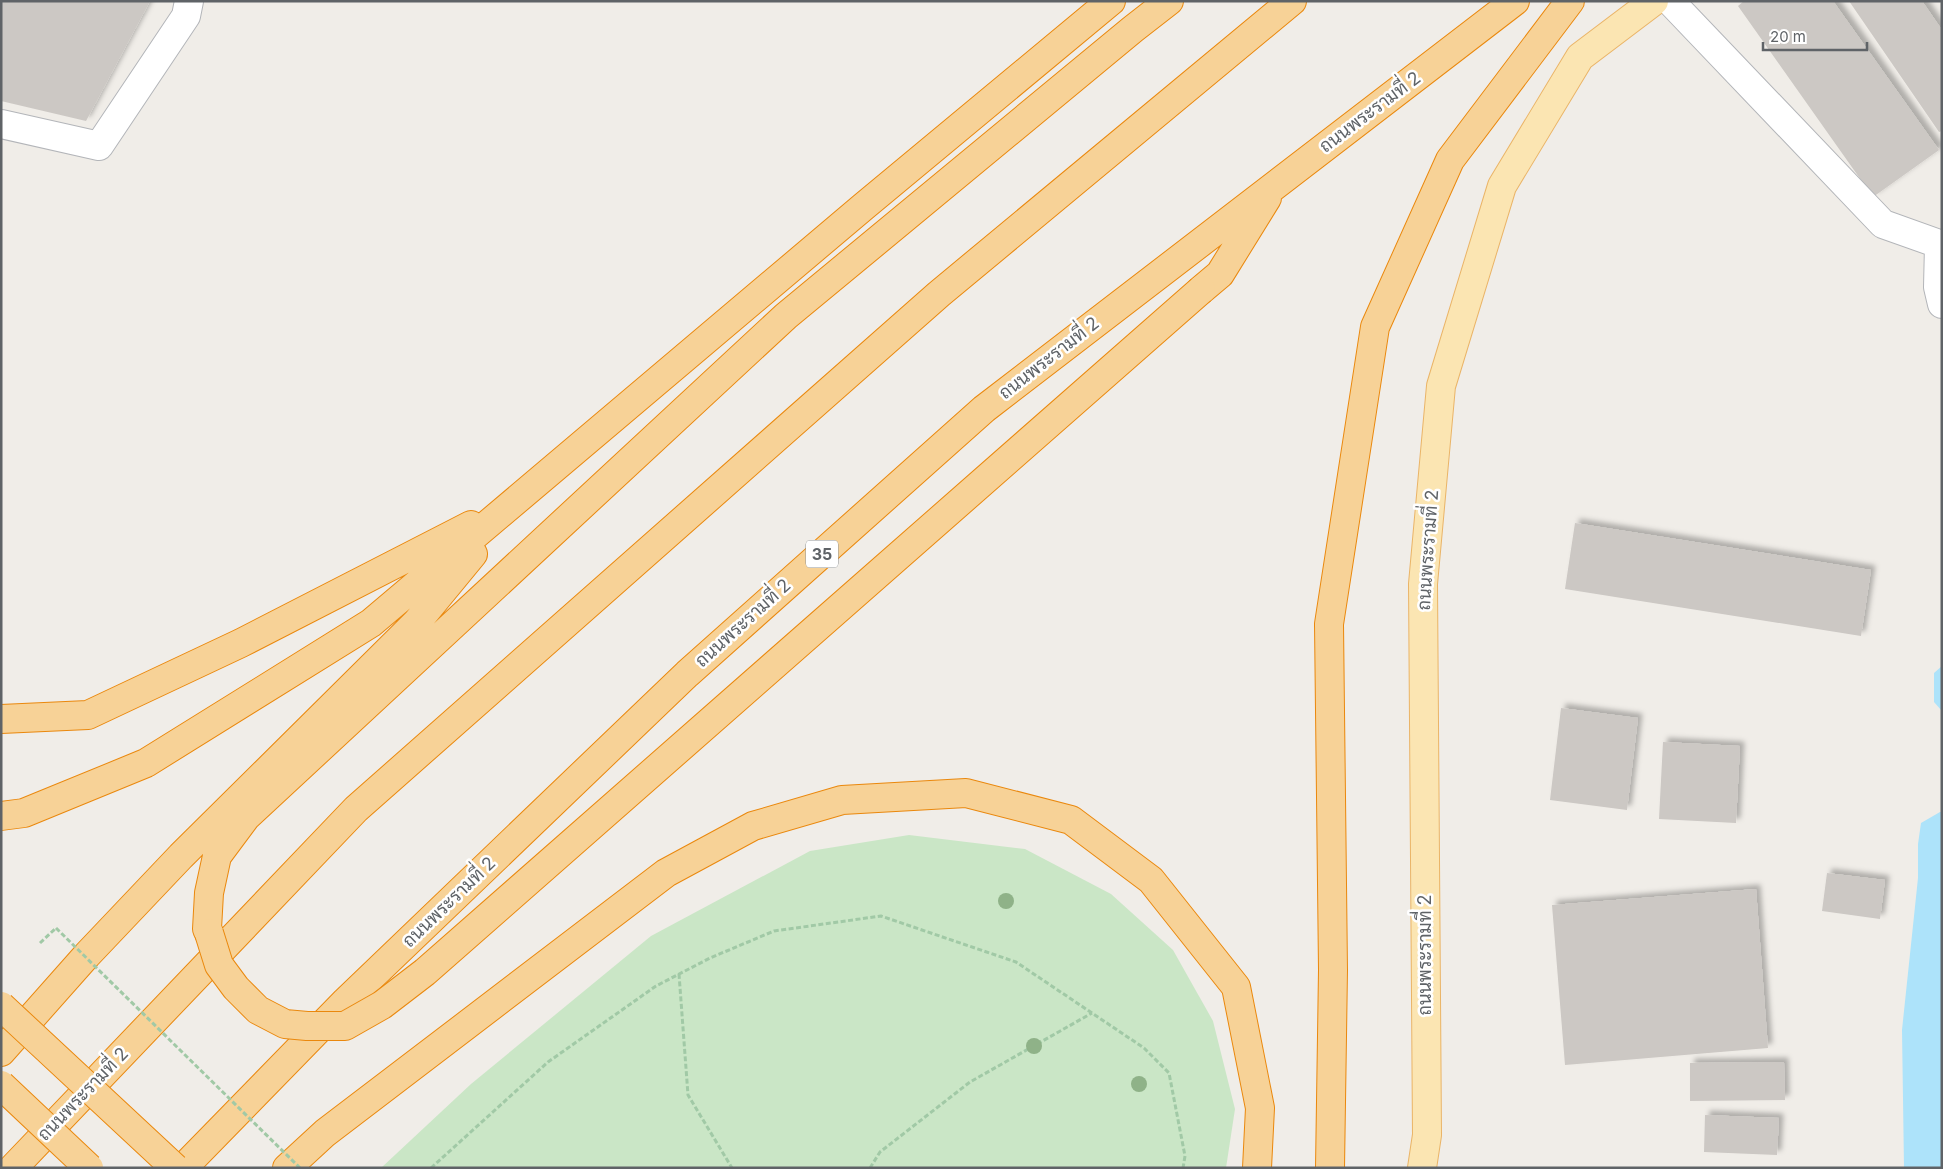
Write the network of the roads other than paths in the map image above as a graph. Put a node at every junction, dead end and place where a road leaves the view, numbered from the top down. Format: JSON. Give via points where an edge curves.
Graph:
{"nodes":[{"id":1,"x":189,"y":1,"type":"edge"},
{"id":2,"x":1111,"y":1,"type":"edge"},
{"id":3,"x":1169,"y":1,"type":"edge"},
{"id":4,"x":1292,"y":1,"type":"edge"},
{"id":5,"x":1515,"y":1,"type":"edge"},
{"id":6,"x":1570,"y":1,"type":"edge"},
{"id":7,"x":1654,"y":1,"type":"edge"},
{"id":8,"x":1670,"y":1,"type":"edge"},
{"id":9,"x":1,"y":124,"type":"edge"},
{"id":10,"x":1278,"y":182,"type":"junction"},
{"id":11,"x":1941,"y":245,"type":"edge"},
{"id":12,"x":1942,"y":304,"type":"edge"},
{"id":13,"x":515,"y":503,"type":"junction"},
{"id":14,"x":1,"y":719,"type":"edge"},
{"id":15,"x":1,"y":816,"type":"edge"},
{"id":16,"x":1,"y":997,"type":"edge"},
{"id":17,"x":1,"y":1006,"type":"edge"},
{"id":18,"x":28,"y":1022,"type":"junction"},
{"id":19,"x":1,"y":1052,"type":"edge"},
{"id":20,"x":1,"y":1085,"type":"edge"},
{"id":21,"x":13,"y":1168,"type":"edge"},
{"id":22,"x":89,"y":1168,"type":"edge"},
{"id":23,"x":175,"y":1168,"type":"edge"},
{"id":24,"x":182,"y":1168,"type":"edge"},
{"id":25,"x":287,"y":1168,"type":"edge"},
{"id":26,"x":1258,"y":1168,"type":"edge"},
{"id":27,"x":1330,"y":1168,"type":"edge"},
{"id":28,"x":1422,"y":1168,"type":"edge"}],
"edges":[{"from":1,"to":9,"type":"lane","via":[[186,16],[99,146]]},
{"from":2,"to":13,"type":"highway","via":[[863,206]]},
{"from":3,"to":10,"type":"highway","bridge":true,"via":[[786,316],[246,817],[217,856],[209,893],[207,929],[219,965],[236,988],[258,1010],[285,1024],[345,1026],[382,1005],[425,972],[1220,274]]},
{"from":4,"to":21,"type":"highway","name":"ถนนพระรามที่ 2","via":[[939,294],[356,809]]},
{"from":5,"to":10,"type":"highway","name":"ถนนพระรามที่ 2","number":"35"},
{"from":6,"to":27,"type":"highway","via":[[1450,160],[1375,327],[1329,624],[1333,970]]},
{"from":7,"to":28,"type":"main road","name":"ถนนพระรามที่ 2","via":[[1580,57],[1502,186],[1441,386],[1423,584],[1427,1135]]},
{"from":8,"to":11,"type":"lane","via":[[1883,224]]},
{"from":10,"to":24,"type":"highway","name":"ถนนพระรามที่ 2","number":"35","via":[[984,409],[687,674],[346,1001]]},
{"from":11,"to":12,"type":"lane","via":[[1938,287]]},
{"from":13,"to":14,"type":"highway","via":[[241,643],[88,715]]},
{"from":13,"to":15,"type":"highway","via":[[371,624],[146,763],[24,813]]},
{"from":13,"to":18,"type":"highway","via":[[417,622],[181,856]]},
{"from":16,"to":18,"type":"highway"},
{"from":17,"to":23,"type":"highway","bridge":true},
{"from":18,"to":19,"type":"highway"},
{"from":20,"to":22,"type":"highway","bridge":true},
{"from":25,"to":26,"type":"highway","via":[[325,1134],[666,873],[753,826],[842,800],[966,794],[1071,820],[1151,880],[1236,987],[1260,1108]]}]}
